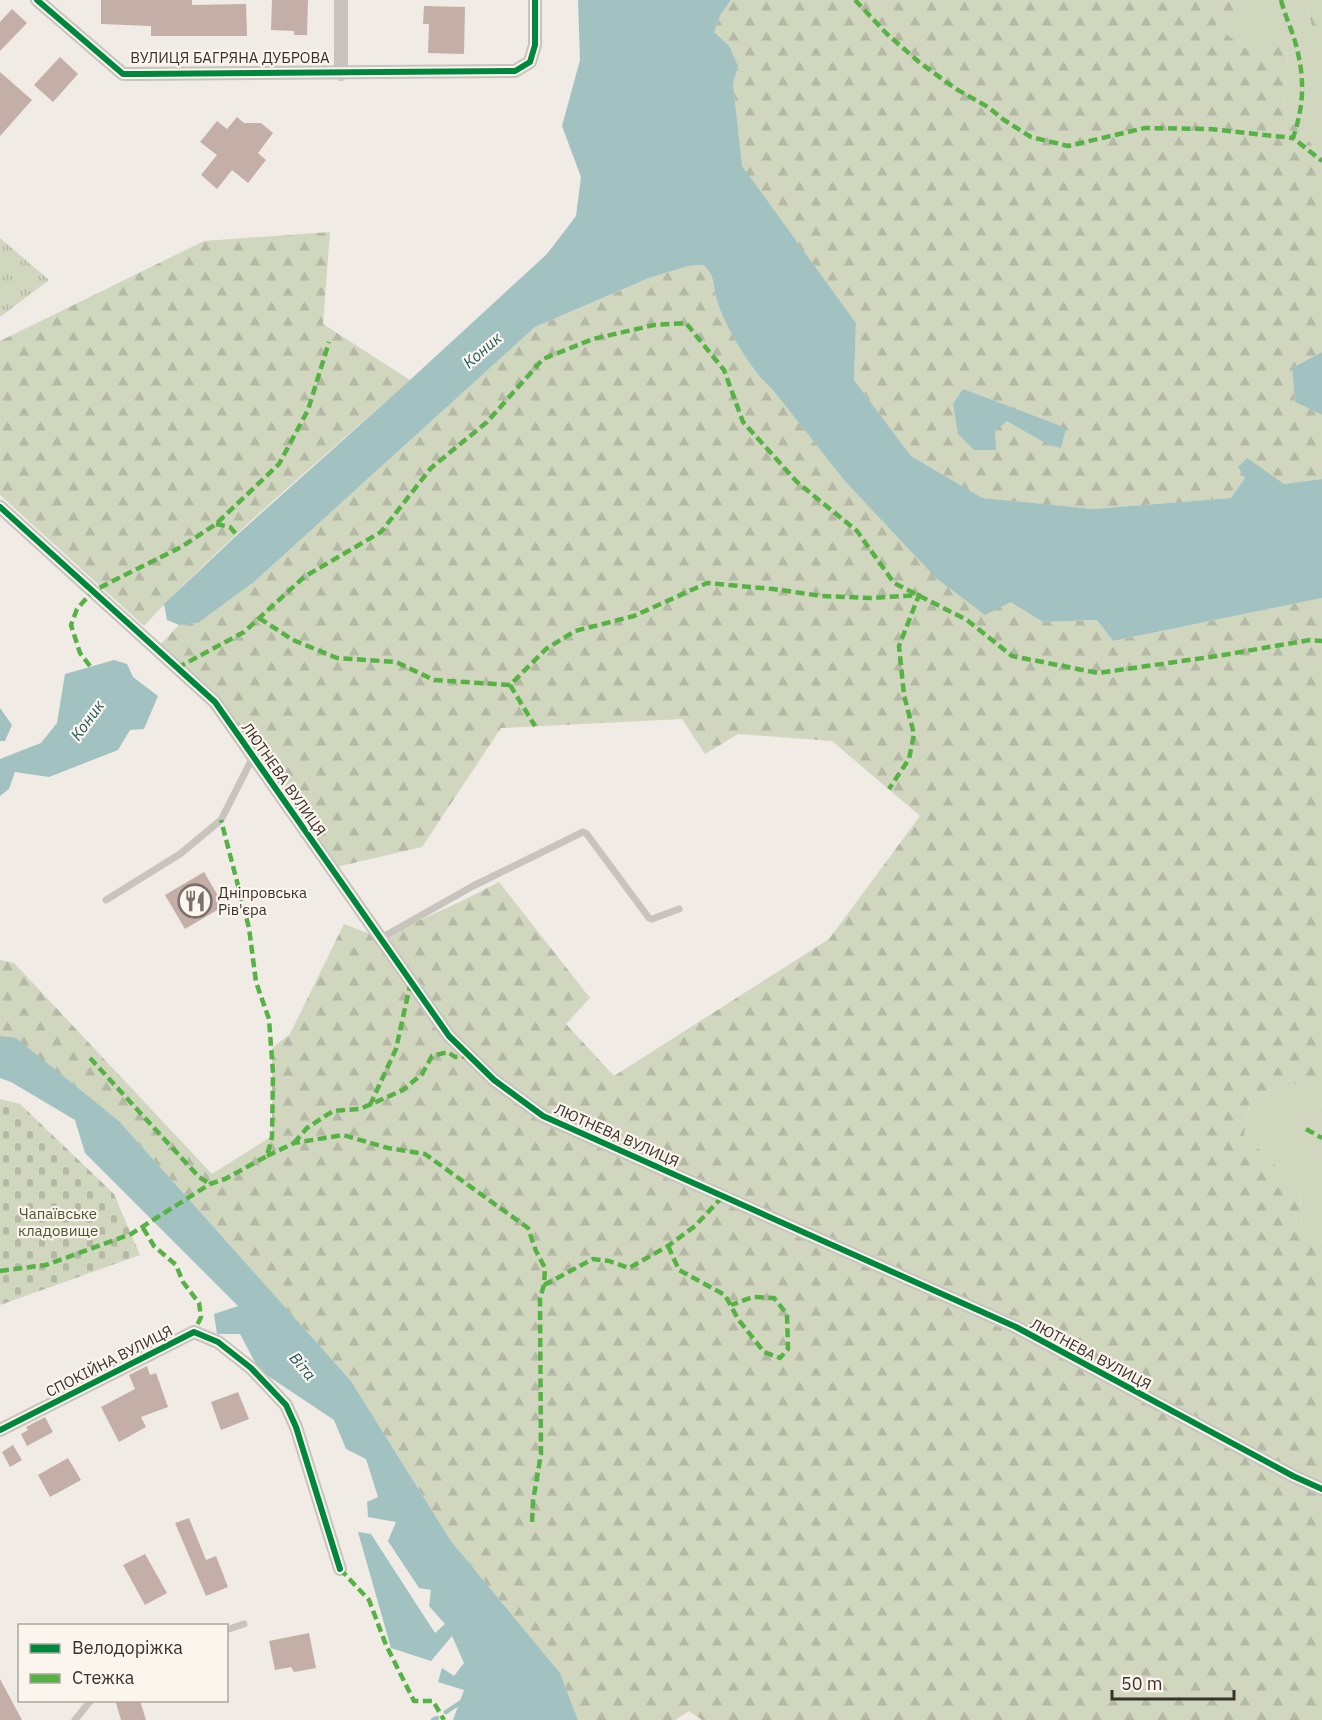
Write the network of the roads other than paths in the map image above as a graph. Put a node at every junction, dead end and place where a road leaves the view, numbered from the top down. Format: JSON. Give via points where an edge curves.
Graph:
{"nodes":[{"id":1,"x":37,"y":0,"type":"edge"},
{"id":2,"x":341,"y":0,"type":"edge"},
{"id":3,"x":535,"y":0,"type":"edge"},
{"id":4,"x":341,"y":74,"type":"junction"},
{"id":5,"x":0,"y":507,"type":"edge"},
{"id":6,"x":254,"y":757,"type":"junction"},
{"id":7,"x":106,"y":900,"type":"dead end"},
{"id":8,"x":679,"y":909,"type":"dead end"},
{"id":9,"x":381,"y":938,"type":"junction"},
{"id":10,"x":0,"y":1430,"type":"edge"},
{"id":11,"x":1322,"y":1489,"type":"edge"},
{"id":12,"x":340,"y":1569,"type":"dead end"},
{"id":13,"x":244,"y":1624,"type":"dead end"},
{"id":14,"x":228,"y":1629,"type":"edge"},
{"id":15,"x":90,"y":1702,"type":"edge"},
{"id":16,"x":75,"y":1720,"type":"edge"}],
"edges":[{"from":1,"to":4,"type":"street","name":"ВУЛИЦЯ БАГРЯНА ДУБРОВА","via":[[123,74]]},
{"from":2,"to":4,"type":"street"},
{"from":3,"to":4,"type":"street","name":"ВУЛИЦЯ БАГРЯНА ДУБРОВА","via":[[535,45],[530,62],[515,71]]},
{"from":5,"to":6,"type":"street","name":"ЛЮТНЕВА ВУЛИЦЯ","via":[[215,702]]},
{"from":6,"to":7,"type":"lane","via":[[220,820],[180,854]]},
{"from":6,"to":9,"type":"street","name":"ЛЮТНЕВА ВУЛИЦЯ"},
{"from":8,"to":9,"type":"lane","via":[[649,918],[583,832],[472,886]]},
{"from":9,"to":11,"type":"street","name":"ЛЮТНЕВА ВУЛИЦЯ","via":[[449,1036],[494,1080],[543,1116],[1016,1327]]},
{"from":10,"to":12,"type":"street","name":"СПОКІЙНА ВУЛИЦЯ","via":[[194,1332],[218,1342],[243,1361],[286,1405]]},
{"from":13,"to":14,"type":"lane"},
{"from":15,"to":16,"type":"lane"}]}
